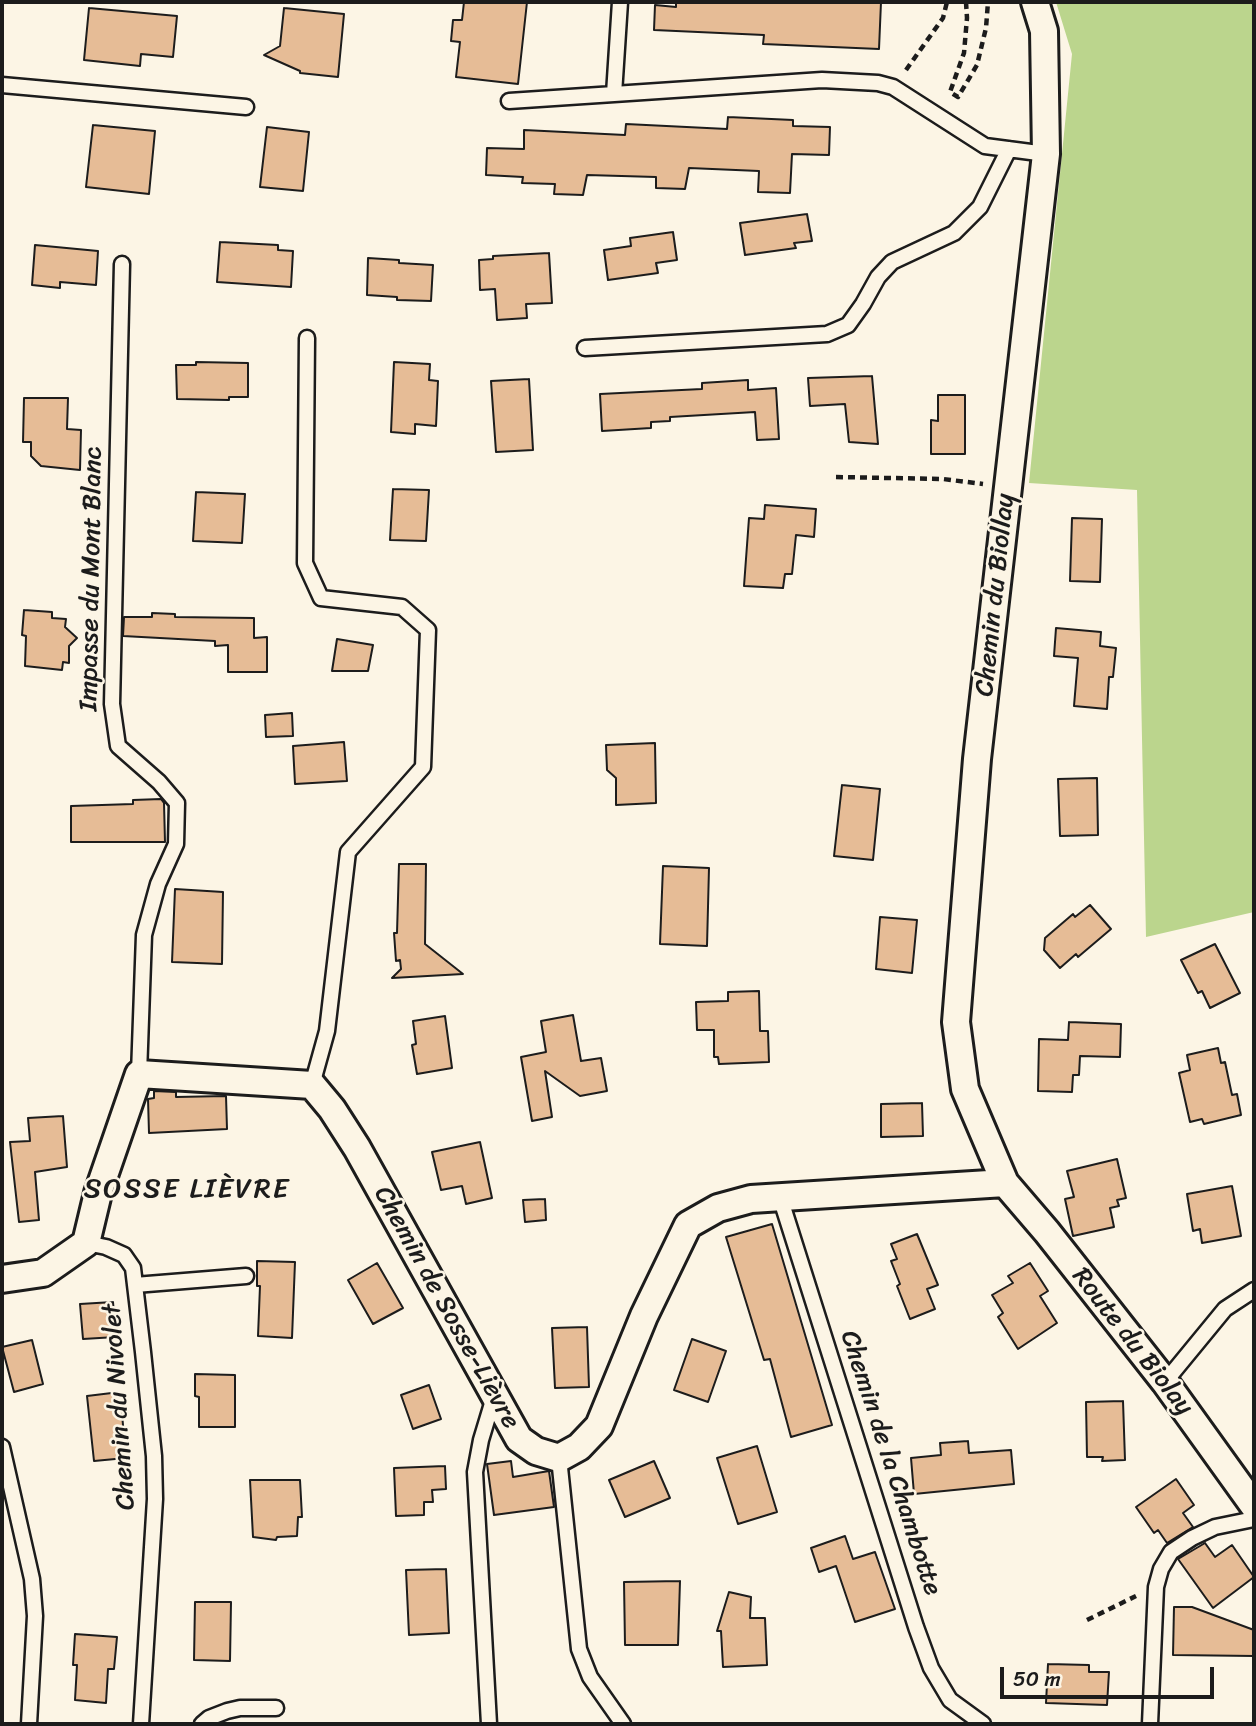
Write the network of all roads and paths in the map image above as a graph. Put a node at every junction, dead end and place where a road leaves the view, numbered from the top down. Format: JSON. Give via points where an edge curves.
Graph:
{"nodes":[{"id":1,"x":620,"y":2,"type":"edge"},
{"id":2,"x":947,"y":2,"type":"edge"},
{"id":3,"x":966,"y":2,"type":"edge"},
{"id":4,"x":988,"y":2,"type":"edge"},
{"id":5,"x":1035,"y":2,"type":"edge"},
{"id":6,"x":2,"y":85,"type":"edge"},
{"id":7,"x":893,"y":87,"type":"junction"},
{"id":8,"x":614,"y":94,"type":"junction"},
{"id":9,"x":509,"y":101,"type":"dead end"},
{"id":10,"x":246,"y":107,"type":"dead end"},
{"id":11,"x":1009,"y":149,"type":"junction"},
{"id":12,"x":1046,"y":154,"type":"junction"},
{"id":13,"x":122,"y":264,"type":"dead end"},
{"id":14,"x":307,"y":338,"type":"dead end"},
{"id":15,"x":585,"y":348,"type":"dead end"},
{"id":16,"x":836,"y":477,"type":"dead end"},
{"id":17,"x":1008,"y":488,"type":"junction"},
{"id":18,"x":139,"y":1074,"type":"junction"},
{"id":19,"x":312,"y":1085,"type":"junction"},
{"id":20,"x":1005,"y":1183,"type":"junction"},
{"id":21,"x":779,"y":1198,"type":"junction"},
{"id":22,"x":86,"y":1242,"type":"junction"},
{"id":23,"x":246,"y":1276,"type":"dead end"},
{"id":24,"x":2,"y":1279,"type":"edge"},
{"id":25,"x":135,"y":1285,"type":"junction"},
{"id":26,"x":1254,"y":1290,"type":"edge"},
{"id":27,"x":1165,"y":1382,"type":"junction"},
{"id":28,"x":494,"y":1397,"type":"junction"},
{"id":29,"x":2,"y":1447,"type":"edge"},
{"id":30,"x":559,"y":1458,"type":"junction"},
{"id":31,"x":1254,"y":1506,"type":"edge"},
{"id":32,"x":1254,"y":1519,"type":"edge"},
{"id":33,"x":1156,"y":1587,"type":"junction"},
{"id":34,"x":1087,"y":1620,"type":"dead end"},
{"id":35,"x":276,"y":1708,"type":"dead end"},
{"id":36,"x":29,"y":1724,"type":"edge"},
{"id":37,"x":141,"y":1724,"type":"edge"},
{"id":38,"x":202,"y":1724,"type":"edge"},
{"id":39,"x":489,"y":1724,"type":"edge"},
{"id":40,"x":624,"y":1724,"type":"edge"},
{"id":41,"x":983,"y":1724,"type":"edge"},
{"id":42,"x":1150,"y":1724,"type":"edge"}],
"edges":[{"from":1,"to":8,"type":"lane"},
{"from":2,"to":7,"type":"path","via":[[943,18]]},
{"from":3,"to":4,"type":"path","via":[[964,53],[950,92],[958,97],[977,65]]},
{"from":5,"to":12,"type":"street","name":"Chemin du Biollay","via":[[1044,31]]},
{"from":6,"to":10,"type":"lane"},
{"from":7,"to":8,"type":"lane","via":[[822,80]]},
{"from":7,"to":11,"type":"lane","via":[[985,146]]},
{"from":8,"to":9,"type":"lane"},
{"from":11,"to":12,"type":"lane"},
{"from":11,"to":15,"type":"lane","via":[[980,207],[954,233],[892,262],[877,276],[848,324],[837,330]]},
{"from":12,"to":17,"type":"street","name":"Chemin du Biollay"},
{"from":13,"to":18,"type":"lane","name":"Impasse du Mont Blanc","via":[[112,705],[118,746],[177,803],[176,844],[158,884],[144,935]]},
{"from":14,"to":19,"type":"lane","via":[[305,563],[321,598],[402,607],[428,630],[423,767],[348,852],[327,1031]]},
{"from":16,"to":17,"type":"path","via":[[943,479]]},
{"from":17,"to":20,"type":"street","name":"Chemin du Biollay","via":[[977,759],[956,1022],[965,1089]]},
{"from":18,"to":19,"type":"street"},
{"from":18,"to":22,"type":"street"},
{"from":19,"to":28,"type":"street","name":"Chemin de Sosse-Lièvre","via":[[356,1148]]},
{"from":20,"to":21,"type":"street"},
{"from":20,"to":27,"type":"street","name":"Route du Biolay"},
{"from":21,"to":30,"type":"street","via":[[751,1199],[718,1208],[688,1225],[599,1426],[579,1447]]},
{"from":21,"to":41,"type":"lane","name":"Chemin de la Chambotte","via":[[931,1668],[950,1700]]},
{"from":22,"to":24,"type":"street","via":[[43,1273]]},
{"from":22,"to":25,"type":"lane","name":"Chemin du Nivolet","via":[[124,1255],[133,1268]]},
{"from":23,"to":25,"type":"lane"},
{"from":25,"to":37,"type":"lane","name":"Chemin du Nivolet","via":[[155,1499]]},
{"from":26,"to":27,"type":"lane","via":[[1225,1309]]},
{"from":27,"to":31,"type":"street","name":"Route du Biolay"},
{"from":28,"to":30,"type":"street","name":"Chemin de Sosse-Lièvre","via":[[519,1438],[536,1451]]},
{"from":28,"to":39,"type":"lane","via":[[475,1472]]},
{"from":29,"to":36,"type":"lane","via":[[32,1579],[35,1616]]},
{"from":30,"to":40,"type":"lane","via":[[579,1649],[590,1678]]},
{"from":32,"to":33,"type":"lane","via":[[1215,1527],[1171,1552]]},
{"from":33,"to":34,"type":"path"},
{"from":33,"to":42,"type":"lane"},
{"from":35,"to":38,"type":"lane","via":[[240,1708],[209,1717]]}]}
